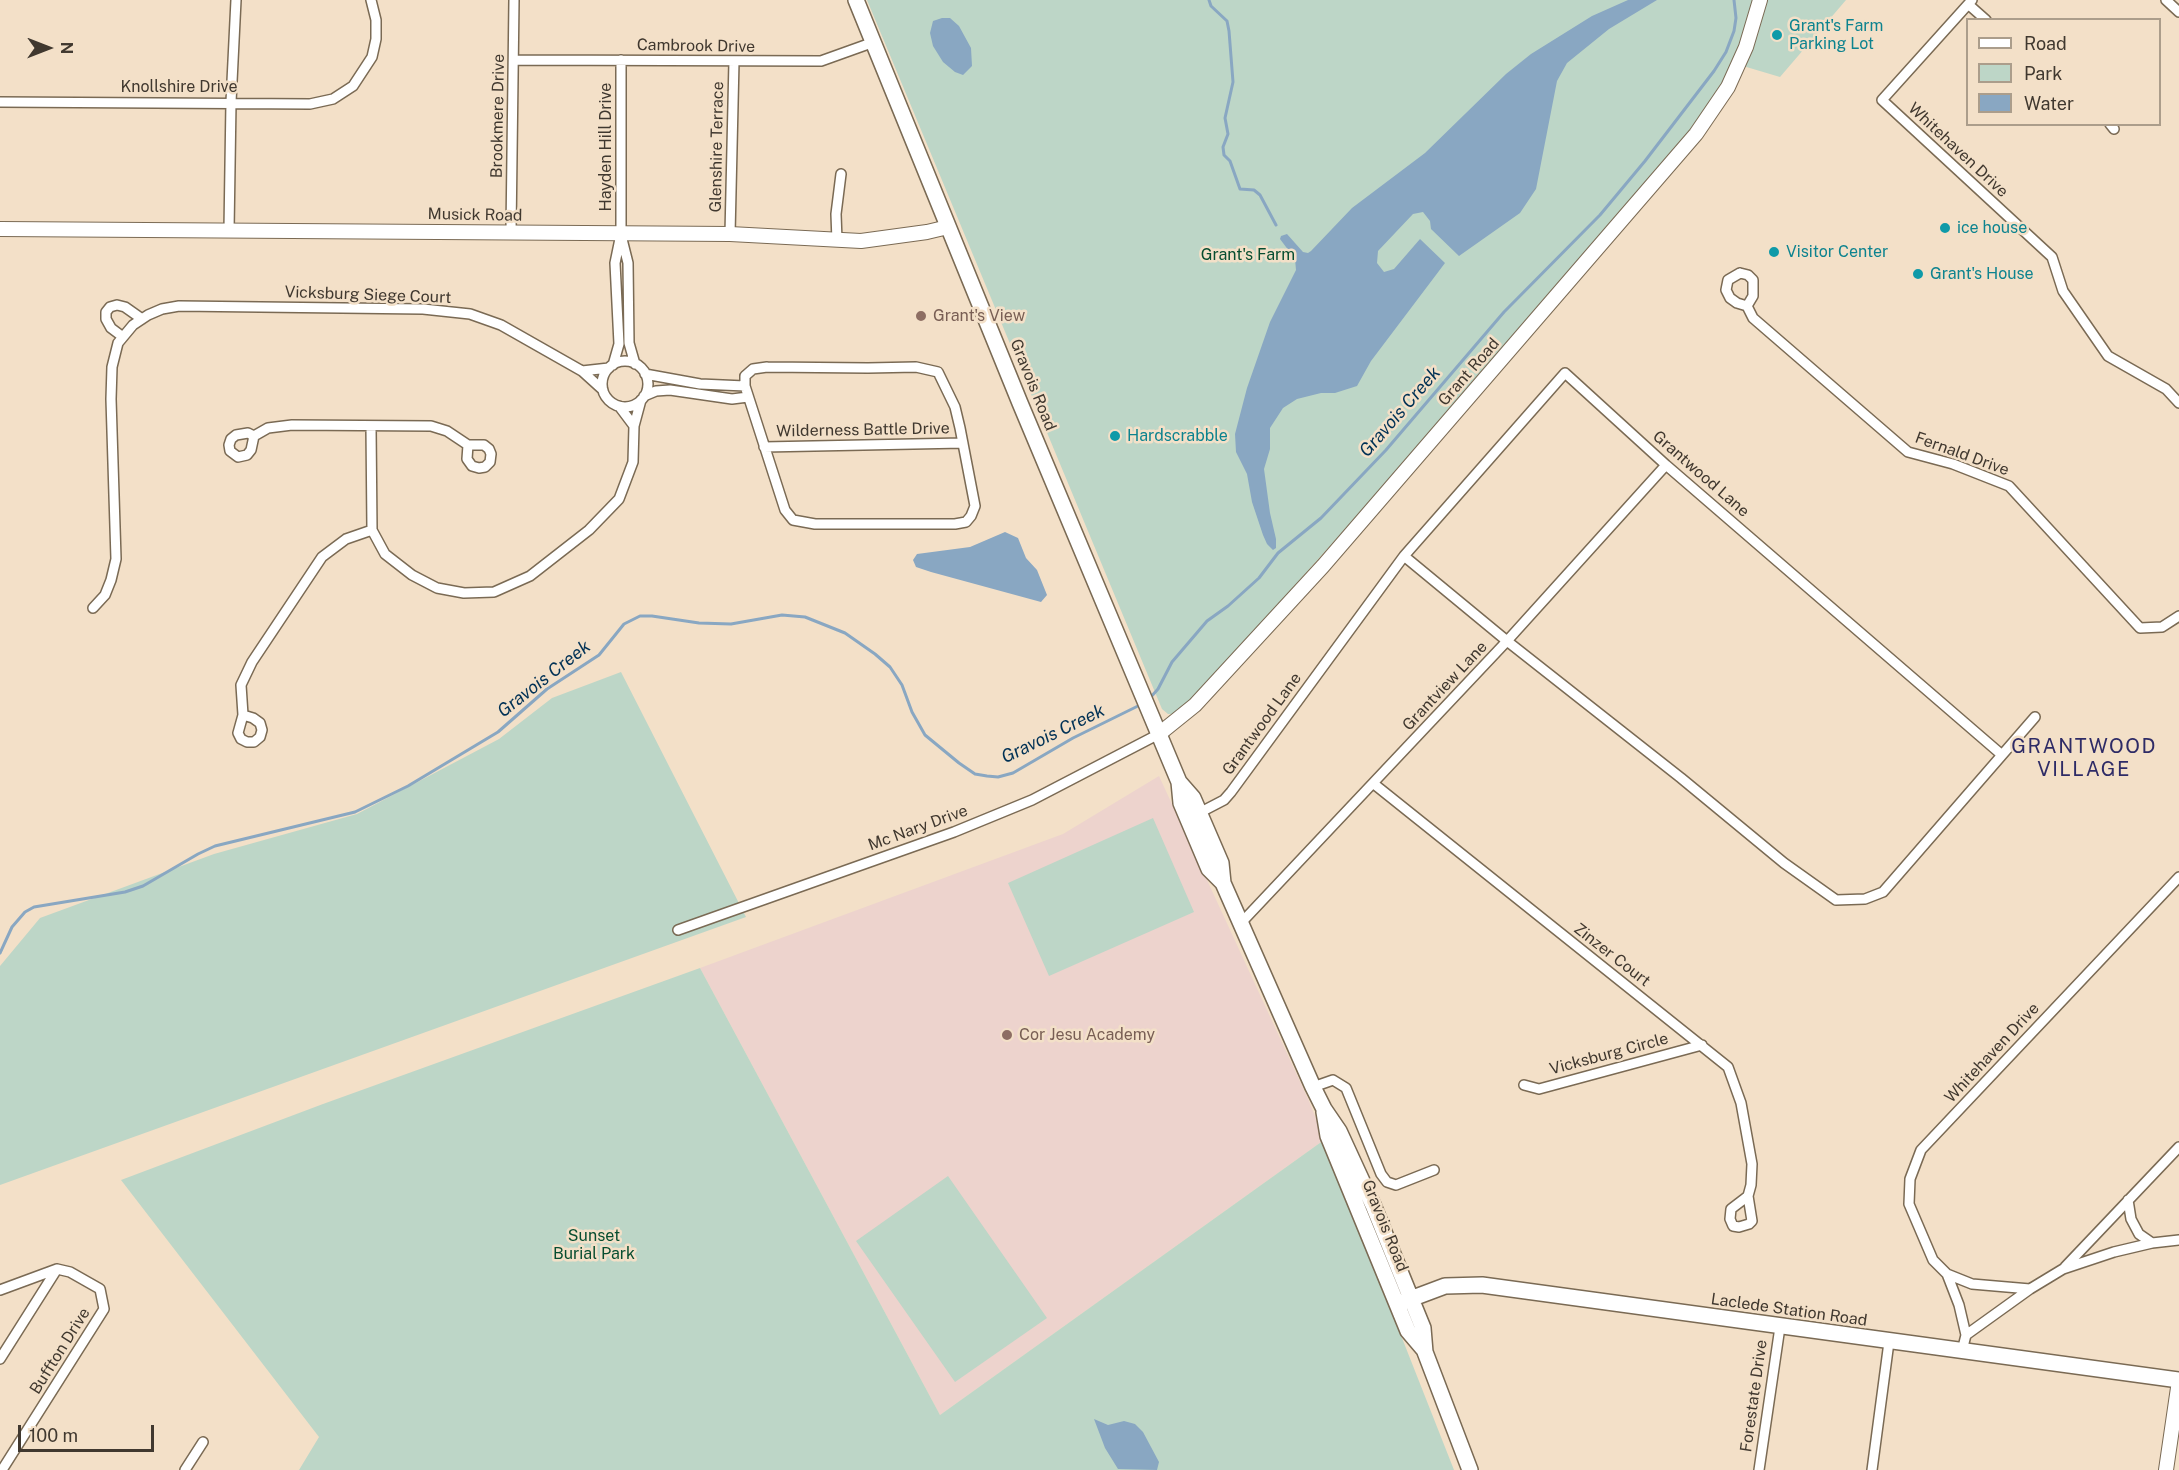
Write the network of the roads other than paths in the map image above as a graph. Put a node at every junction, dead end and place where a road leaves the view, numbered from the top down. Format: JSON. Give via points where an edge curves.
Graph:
{"nodes":[{"id":1,"x":236,"y":0,"type":"edge"},
{"id":2,"x":371,"y":0,"type":"edge"},
{"id":3,"x":514,"y":0,"type":"edge"},
{"id":4,"x":856,"y":0,"type":"edge"},
{"id":5,"x":1760,"y":0,"type":"edge"},
{"id":6,"x":2166,"y":0,"type":"edge"},
{"id":7,"x":1970,"y":2,"type":"edge"},
{"id":8,"x":2179,"y":12,"type":"edge"},
{"id":9,"x":1984,"y":18,"type":"edge"},
{"id":10,"x":874,"y":42,"type":"junction"},
{"id":11,"x":514,"y":60,"type":"junction"},
{"id":12,"x":621,"y":60,"type":"junction"},
{"id":13,"x":734,"y":61,"type":"junction"},
{"id":14,"x":0,"y":102,"type":"edge"},
{"id":15,"x":231,"y":102,"type":"junction"},
{"id":16,"x":841,"y":174,"type":"dead end"},
{"id":17,"x":948,"y":227,"type":"junction"},
{"id":18,"x":0,"y":229,"type":"edge"},
{"id":19,"x":230,"y":230,"type":"junction"},
{"id":20,"x":511,"y":232,"type":"junction"},
{"id":21,"x":621,"y":234,"type":"junction"},
{"id":22,"x":730,"y":234,"type":"junction"},
{"id":23,"x":837,"y":241,"type":"junction"},
{"id":24,"x":1747,"y":306,"type":"dead end"},
{"id":25,"x":142,"y":319,"type":"junction"},
{"id":26,"x":123,"y":337,"type":"junction"},
{"id":27,"x":635,"y":364,"type":"junction"},
{"id":28,"x":611,"y":366,"type":"junction"},
{"id":29,"x":582,"y":371,"type":"junction"},
{"id":30,"x":645,"y":374,"type":"junction"},
{"id":31,"x":746,"y":386,"type":"junction"},
{"id":32,"x":603,"y":390,"type":"junction"},
{"id":33,"x":748,"y":397,"type":"junction"},
{"id":34,"x":643,"y":398,"type":"junction"},
{"id":35,"x":2179,"y":403,"type":"edge"},
{"id":36,"x":619,"y":406,"type":"junction"},
{"id":37,"x":634,"y":426,"type":"junction"},
{"id":38,"x":372,"y":427,"type":"junction"},
{"id":39,"x":254,"y":435,"type":"dead end"},
{"id":40,"x":963,"y":443,"type":"junction"},
{"id":41,"x":468,"y":445,"type":"dead end"},
{"id":42,"x":764,"y":447,"type":"junction"},
{"id":43,"x":1666,"y":465,"type":"junction"},
{"id":44,"x":372,"y":530,"type":"junction"},
{"id":45,"x":1404,"y":556,"type":"junction"},
{"id":46,"x":93,"y":608,"type":"dead end"},
{"id":47,"x":2179,"y":616,"type":"edge"},
{"id":48,"x":1507,"y":641,"type":"junction"},
{"id":49,"x":243,"y":716,"type":"dead end"},
{"id":50,"x":2035,"y":717,"type":"dead end"},
{"id":51,"x":1159,"y":734,"type":"junction"},
{"id":52,"x":2002,"y":755,"type":"junction"},
{"id":53,"x":1179,"y":782,"type":"junction"},
{"id":54,"x":1374,"y":784,"type":"junction"},
{"id":55,"x":1199,"y":813,"type":"junction"},
{"id":56,"x":2179,"y":877,"type":"edge"},
{"id":57,"x":1223,"y":883,"type":"junction"},
{"id":58,"x":1241,"y":923,"type":"junction"},
{"id":59,"x":678,"y":930,"type":"dead end"},
{"id":60,"x":1702,"y":1045,"type":"junction"},
{"id":61,"x":1524,"y":1085,"type":"dead end"},
{"id":62,"x":1313,"y":1087,"type":"junction"},
{"id":63,"x":1324,"y":1109,"type":"junction"},
{"id":64,"x":2179,"y":1147,"type":"edge"},
{"id":65,"x":1434,"y":1170,"type":"dead end"},
{"id":66,"x":1748,"y":1196,"type":"dead end"},
{"id":67,"x":2128,"y":1200,"type":"junction"},
{"id":68,"x":2179,"y":1240,"type":"edge"},
{"id":69,"x":2152,"y":1244,"type":"junction"},
{"id":70,"x":57,"y":1269,"type":"junction"},
{"id":71,"x":2063,"y":1269,"type":"junction"},
{"id":72,"x":1947,"y":1274,"type":"junction"},
{"id":73,"x":1402,"y":1276,"type":"junction"},
{"id":74,"x":1437,"y":1288,"type":"junction"},
{"id":75,"x":2030,"y":1289,"type":"junction"},
{"id":76,"x":0,"y":1290,"type":"edge"},
{"id":77,"x":1404,"y":1301,"type":"junction"},
{"id":78,"x":1780,"y":1327,"type":"junction"},
{"id":79,"x":1966,"y":1335,"type":"junction"},
{"id":80,"x":1889,"y":1342,"type":"junction"},
{"id":81,"x":1962,"y":1352,"type":"junction"},
{"id":82,"x":0,"y":1359,"type":"edge"},
{"id":83,"x":2179,"y":1380,"type":"edge"},
{"id":84,"x":203,"y":1442,"type":"dead end"},
{"id":85,"x":2,"y":1470,"type":"edge"},
{"id":86,"x":185,"y":1470,"type":"edge"},
{"id":87,"x":1470,"y":1470,"type":"edge"},
{"id":88,"x":1759,"y":1470,"type":"edge"},
{"id":89,"x":1872,"y":1470,"type":"edge"},
{"id":90,"x":2166,"y":1470,"type":"edge"}],
"edges":[{"from":1,"to":15,"type":"street"},
{"from":2,"to":15,"type":"street","name":"Knollshire Drive","via":[[376,39],[372,57],[353,86],[333,99],[310,104]]},
{"from":3,"to":11,"type":"street","name":"Brookmere Drive"},
{"from":4,"to":10,"type":"main road","name":"Gravois Road"},
{"from":5,"to":51,"type":"street","name":"Grant Road","via":[[1746,47],[1728,87],[1696,134],[1323,566],[1195,705]]},
{"from":6,"to":8,"type":"street"},
{"from":7,"to":9,"type":"street"},
{"from":7,"to":35,"type":"street","name":"Whitehaven Drive","via":[[1882,100],[2052,257],[2063,291],[2108,356],[2166,389]]},
{"from":10,"to":13,"type":"street","name":"Cambrook Drive","via":[[820,61]]},
{"from":10,"to":17,"type":"main road","name":"Gravois Road"},
{"from":11,"to":12,"type":"street","name":"Cambrook Drive"},
{"from":11,"to":20,"type":"street","name":"Brookmere Drive"},
{"from":12,"to":13,"type":"street","name":"Cambrook Drive"},
{"from":12,"to":21,"type":"street","name":"Hayden Hill Drive"},
{"from":13,"to":22,"type":"street","name":"Glenshire Terrace"},
{"from":14,"to":15,"type":"street","name":"Knollshire Drive"},
{"from":15,"to":19,"type":"street"},
{"from":16,"to":23,"type":"street"},
{"from":17,"to":23,"type":"street","name":"Musick Road","via":[[885,239]]},
{"from":17,"to":51,"type":"main road","name":"Gravois Road"},
{"from":18,"to":19,"type":"street","name":"Musick Road"},
{"from":19,"to":20,"type":"street","name":"Musick Road"},
{"from":20,"to":21,"type":"street","name":"Musick Road"},
{"from":21,"to":22,"type":"street","name":"Musick Road"},
{"from":21,"to":27,"type":"street","via":[[628,263],[629,343]]},
{"from":21,"to":28,"type":"street","via":[[615,263],[619,344]]},
{"from":22,"to":23,"type":"street","name":"Musick Road"},
{"from":24,"to":47,"type":"street","name":"Fernald Drive","via":[[1753,318],[1908,452],[2009,486],[2140,628],[2162,627]]},
{"from":25,"to":26,"type":"street","name":"Vicksburg Siege Court"},
{"from":25,"to":26,"type":"street","via":[[125,307],[110,307],[106,320]]},
{"from":25,"to":29,"type":"street","name":"Vicksburg Siege Court","via":[[178,306],[423,309],[470,314],[501,325]]},
{"from":26,"to":46,"type":"street","name":"Vicksburg Siege Court","via":[[112,367],[116,560],[105,595]]},
{"from":27,"to":28,"type":"street","via":[[621,361]]},
{"from":27,"to":30,"type":"street"},
{"from":28,"to":29,"type":"street"},
{"from":28,"to":32,"type":"street","via":[[604,376]]},
{"from":29,"to":32,"type":"street","name":"Vicksburg Siege Court"},
{"from":30,"to":31,"type":"street","via":[[700,384]]},
{"from":30,"to":34,"type":"street","via":[[648,383]]},
{"from":31,"to":33,"type":"street"},
{"from":31,"to":40,"type":"street","via":[[745,376],[753,369],[767,366],[931,369],[938,372],[954,407]]},
{"from":32,"to":36,"type":"street"},
{"from":33,"to":34,"type":"street","via":[[732,399],[670,390],[656,391]]},
{"from":33,"to":42,"type":"street"},
{"from":34,"to":36,"type":"street","via":[[633,406]]},
{"from":34,"to":37,"type":"street"},
{"from":36,"to":37,"type":"street"},
{"from":37,"to":44,"type":"street","via":[[633,462],[619,499],[589,530],[530,576],[494,592],[464,593],[437,588],[385,554]]},
{"from":38,"to":39,"type":"street","via":[[292,426],[268,428]]},
{"from":38,"to":41,"type":"street","via":[[431,426]]},
{"from":38,"to":44,"type":"street"},
{"from":40,"to":42,"type":"street","name":"Wilderness Battle Drive"},
{"from":40,"to":42,"type":"street","via":[[975,506],[966,522],[955,524],[815,524],[793,520],[785,510]]},
{"from":43,"to":45,"type":"street","name":"Grantwood Lane","via":[[1565,373]]},
{"from":43,"to":48,"type":"street","name":"Grantview Lane"},
{"from":43,"to":52,"type":"street","name":"Grantwood Lane"},
{"from":44,"to":49,"type":"street","via":[[346,538],[322,557],[252,662],[241,685]]},
{"from":45,"to":48,"type":"street"},
{"from":45,"to":55,"type":"street","name":"Grantwood Lane","via":[[1232,792]]},
{"from":48,"to":52,"type":"street","via":[[1784,863],[1836,900],[1865,899],[1883,892]]},
{"from":48,"to":54,"type":"street","name":"Grantview Lane"},
{"from":50,"to":52,"type":"street"},
{"from":51,"to":53,"type":"main road","name":"Gravois Road"},
{"from":51,"to":59,"type":"street","name":"Mc Nary Drive","via":[[1032,800],[974,824]]},
{"from":53,"to":55,"type":"main road","name":"Gravois Road","via":[[1193,798]]},
{"from":53,"to":57,"type":"main road","name":"Gravois Road","via":[[1180,803],[1209,868]]},
{"from":54,"to":58,"type":"street","name":"Grantview Lane"},
{"from":54,"to":60,"type":"street","name":"Zinzer Court"},
{"from":55,"to":57,"type":"main road","name":"Gravois Road","via":[[1221,863]]},
{"from":56,"to":72,"type":"street","name":"Whitehaven Drive","via":[[1921,1150],[1910,1179],[1909,1204],[1933,1260]]},
{"from":57,"to":58,"type":"main road","name":"Gravois Road"},
{"from":58,"to":62,"type":"main road","name":"Gravois Road"},
{"from":60,"to":61,"type":"street","name":"Vicksburg Circle","via":[[1539,1089]]},
{"from":60,"to":66,"type":"street","name":"Zinzer Court","via":[[1728,1067],[1741,1103],[1752,1164]]},
{"from":62,"to":63,"type":"main road","name":"Gravois Road"},
{"from":62,"to":65,"type":"street","via":[[1333,1080],[1346,1088],[1381,1174],[1388,1182],[1396,1185]]},
{"from":63,"to":73,"type":"main road","name":"Gravois Road","via":[[1340,1131]]},
{"from":63,"to":77,"type":"main road","name":"Gravois Road","via":[[1328,1136]]},
{"from":64,"to":67,"type":"street"},
{"from":67,"to":69,"type":"street","via":[[2139,1234]]},
{"from":67,"to":71,"type":"street"},
{"from":68,"to":69,"type":"street"},
{"from":69,"to":71,"type":"street"},
{"from":70,"to":76,"type":"street"},
{"from":70,"to":82,"type":"street"},
{"from":70,"to":85,"type":"street","name":"Buffton Drive","via":[[100,1288],[104,1309]]},
{"from":71,"to":75,"type":"street"},
{"from":72,"to":75,"type":"street","via":[[1972,1284]]},
{"from":72,"to":79,"type":"street","name":"Whitehaven Drive"},
{"from":73,"to":74,"type":"main road"},
{"from":73,"to":77,"type":"main road","name":"Gravois Road"},
{"from":74,"to":77,"type":"main road","name":"Laclede Station Road"},
{"from":74,"to":78,"type":"main road","name":"Laclede Station Road","via":[[1455,1284],[1482,1286]]},
{"from":75,"to":79,"type":"street"},
{"from":77,"to":87,"type":"main road","name":"Gravois Road","via":[[1408,1331],[1425,1352]]},
{"from":78,"to":80,"type":"main road","name":"Laclede Station Road"},
{"from":78,"to":88,"type":"street","name":"Forestate Drive"},
{"from":79,"to":81,"type":"street","name":"Whitehaven Drive"},
{"from":80,"to":81,"type":"main road","name":"Laclede Station Road"},
{"from":80,"to":89,"type":"street"},
{"from":81,"to":83,"type":"main road","name":"Laclede Station Road"},
{"from":83,"to":90,"type":"street"},
{"from":84,"to":86,"type":"street"}]}
